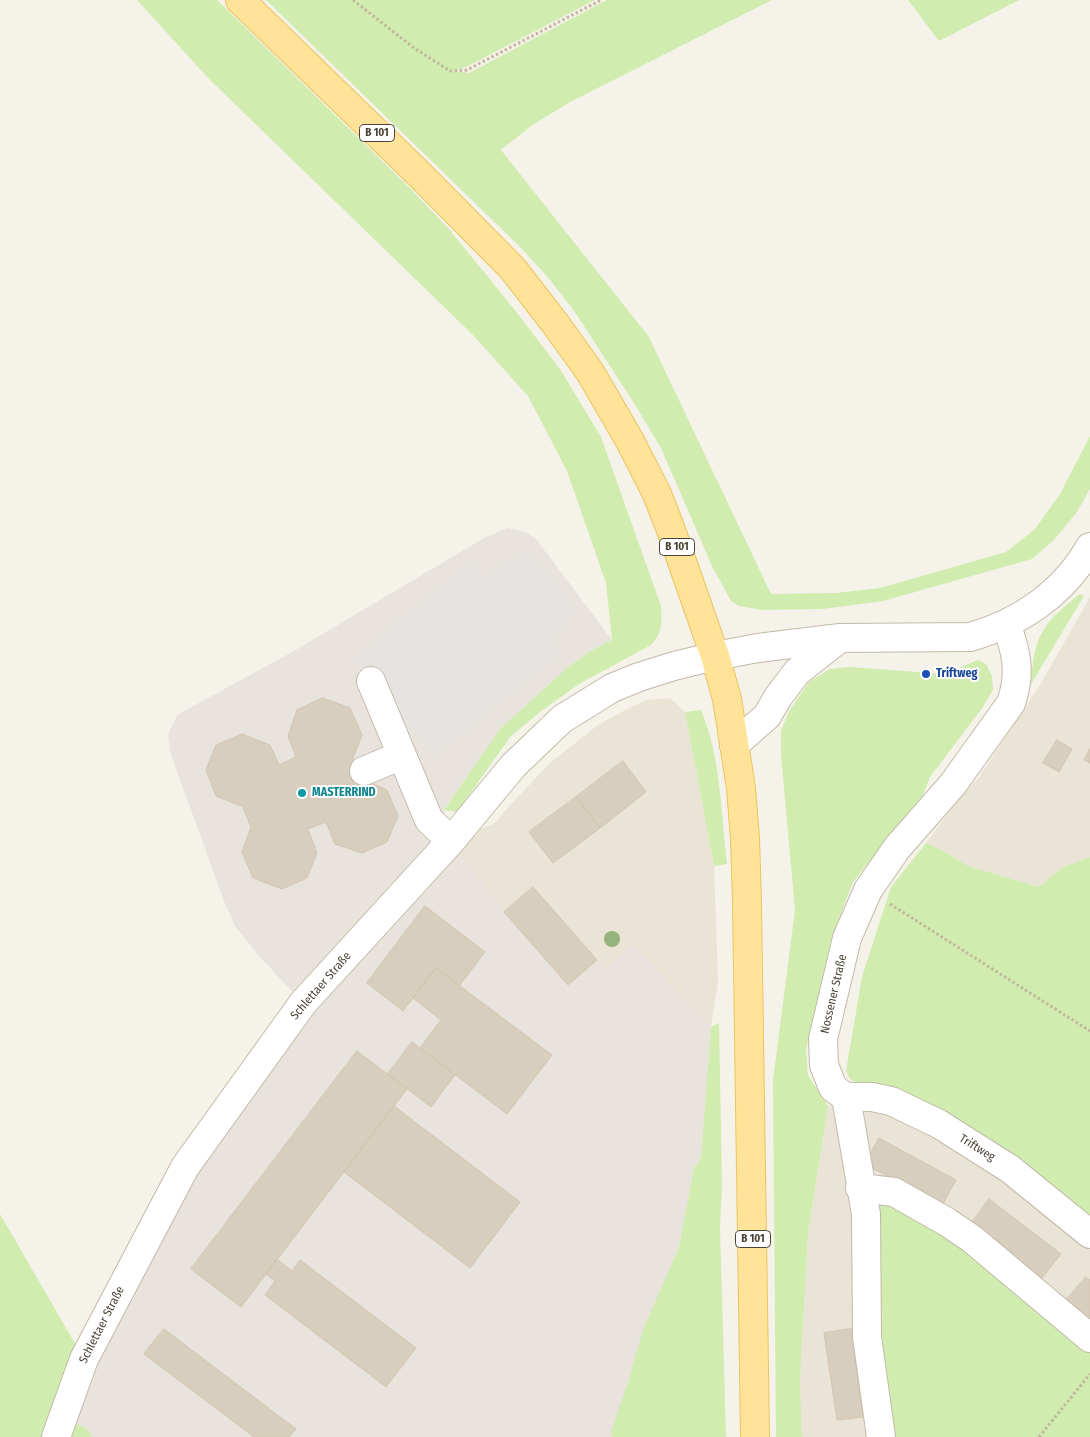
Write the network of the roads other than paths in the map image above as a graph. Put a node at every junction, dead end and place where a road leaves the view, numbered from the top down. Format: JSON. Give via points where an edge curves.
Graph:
{"nodes":[{"id":1,"x":240,"y":0,"type":"edge"},
{"id":2,"x":1090,"y":547,"type":"edge"},
{"id":3,"x":1006,"y":625,"type":"junction"},
{"id":4,"x":840,"y":638,"type":"junction"},
{"id":5,"x":715,"y":656,"type":"junction"},
{"id":6,"x":371,"y":681,"type":"dead end"},
{"id":7,"x":734,"y":745,"type":"junction"},
{"id":8,"x":402,"y":755,"type":"junction"},
{"id":9,"x":364,"y":771,"type":"dead end"},
{"id":10,"x":451,"y":841,"type":"junction"},
{"id":11,"x":846,"y":1098,"type":"junction"},
{"id":12,"x":860,"y":1188,"type":"junction"},
{"id":13,"x":1090,"y":1234,"type":"edge"},
{"id":14,"x":1090,"y":1338,"type":"edge"},
{"id":15,"x":56,"y":1437,"type":"edge"},
{"id":16,"x":755,"y":1437,"type":"edge"},
{"id":17,"x":881,"y":1437,"type":"edge"}],
"edges":[{"from":1,"to":5,"type":"main road","number":"B 101","via":[[513,269],[557,326],[590,372],[657,494]]},
{"from":2,"to":3,"type":"street","via":[[1056,592]]},
{"from":3,"to":4,"type":"street","via":[[970,637]]},
{"from":3,"to":11,"type":"street","name":"Nossener Straße","via":[[1017,662],[1016,690],[1011,703],[953,784],[897,848],[868,890],[847,938],[824,1039],[824,1064],[833,1088]]},
{"from":4,"to":5,"type":"street","name":"Schlettaer Straße"},
{"from":4,"to":7,"type":"street","via":[[797,672],[767,716]]},
{"from":5,"to":7,"type":"main road","number":"B 101","via":[[727,699]]},
{"from":5,"to":10,"type":"street","name":"Schlettaer Straße","via":[[639,676],[612,688],[562,719],[513,766]]},
{"from":6,"to":8,"type":"street"},
{"from":7,"to":16,"type":"main road","number":"B 101","via":[[745,839]]},
{"from":8,"to":9,"type":"street"},
{"from":8,"to":10,"type":"street","via":[[429,820]]},
{"from":10,"to":15,"type":"street","name":"Schlettaer Straße","via":[[303,1003],[185,1167],[84,1359]]},
{"from":11,"to":12,"type":"street"},
{"from":11,"to":13,"type":"street","name":"Triftweg","via":[[872,1097],[891,1101],[940,1124],[1010,1169]]},
{"from":12,"to":14,"type":"street","via":[[894,1192],[947,1222]]},
{"from":12,"to":17,"type":"street","via":[[866,1214],[867,1337]]}]}
